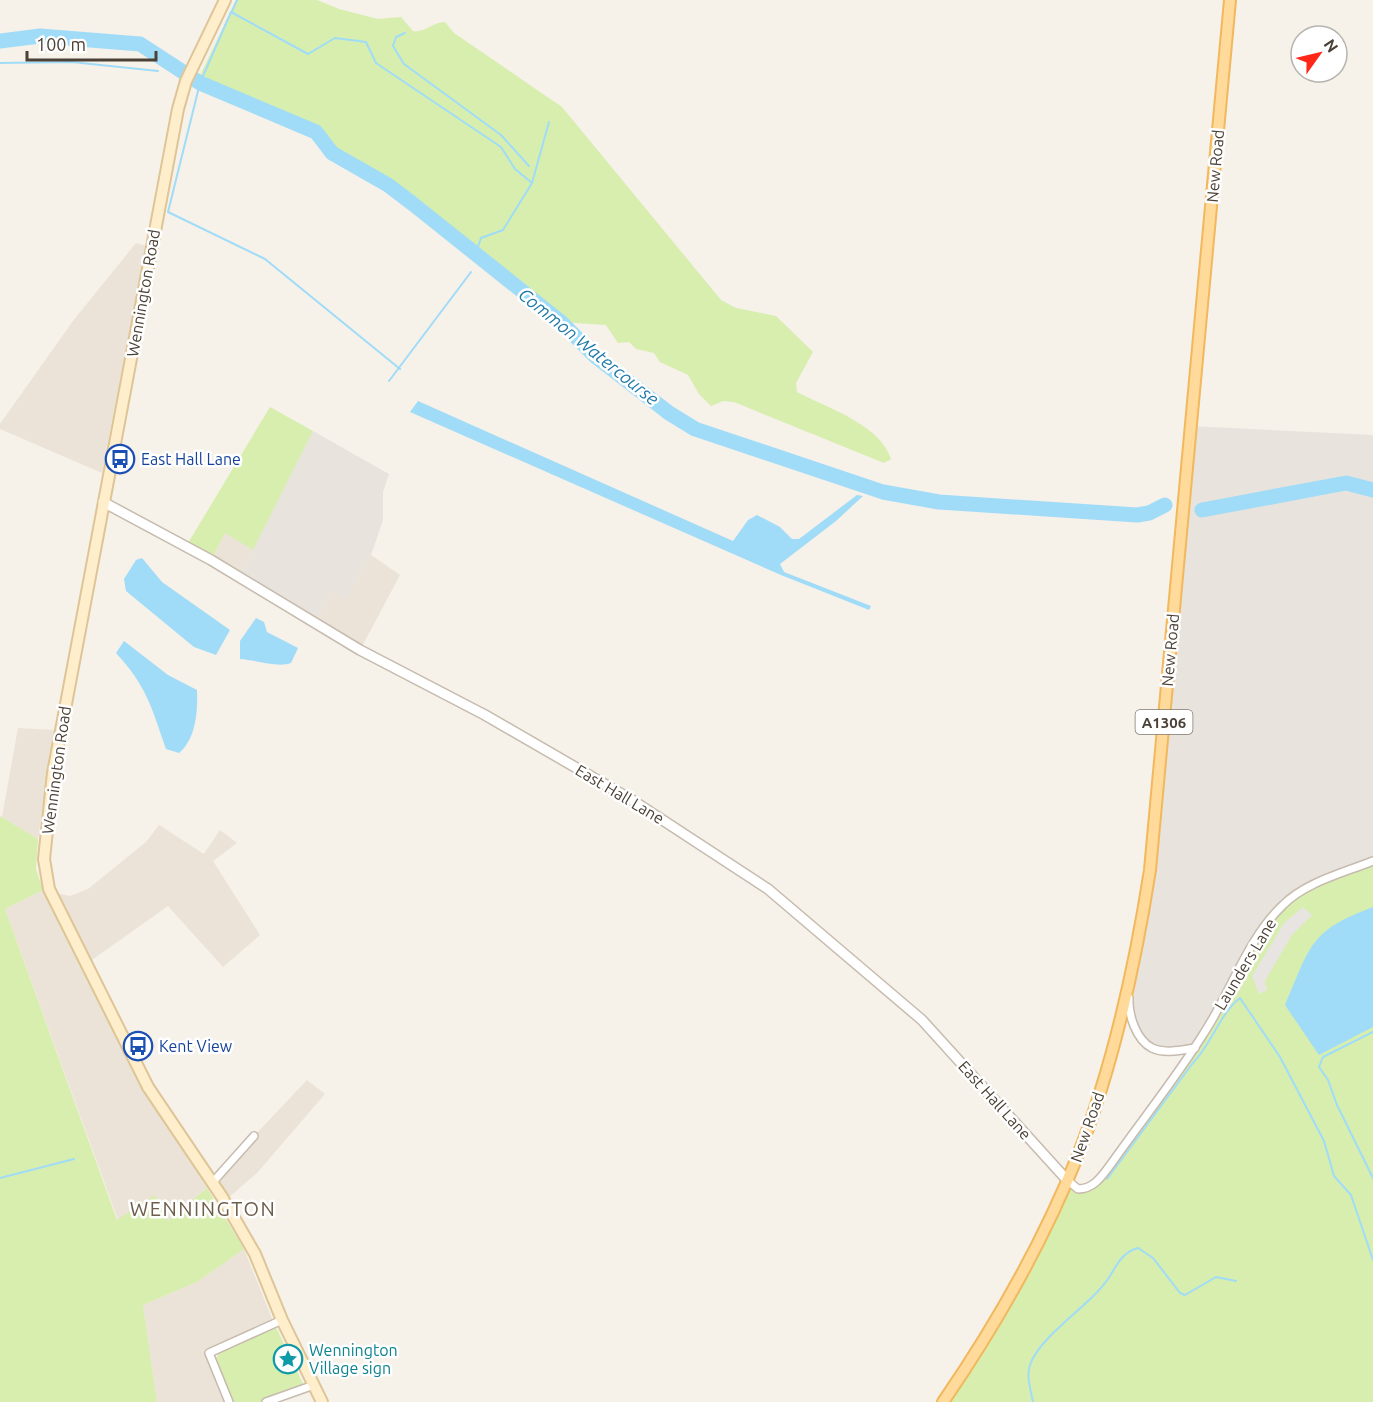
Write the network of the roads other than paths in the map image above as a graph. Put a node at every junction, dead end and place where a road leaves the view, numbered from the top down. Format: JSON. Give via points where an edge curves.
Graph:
{"nodes":[{"id":1,"x":225,"y":0,"type":"edge"},
{"id":2,"x":1230,"y":0,"type":"edge"},
{"id":3,"x":104,"y":502,"type":"junction"},
{"id":4,"x":1373,"y":861,"type":"edge"},
{"id":5,"x":1130,"y":986,"type":"junction"},
{"id":6,"x":1194,"y":1048,"type":"junction"},
{"id":7,"x":254,"y":1136,"type":"dead end"},
{"id":8,"x":1067,"y":1180,"type":"junction"},
{"id":9,"x":212,"y":1183,"type":"junction"},
{"id":10,"x":282,"y":1320,"type":"junction"},
{"id":11,"x":314,"y":1385,"type":"junction"},
{"id":12,"x":229,"y":1402,"type":"edge"},
{"id":13,"x":266,"y":1402,"type":"edge"},
{"id":14,"x":322,"y":1402,"type":"edge"},
{"id":15,"x":943,"y":1402,"type":"edge"}],
"edges":[{"from":1,"to":3,"type":"main road","name":"Wennington Road","via":[[186,81],[156,217]]},
{"from":2,"to":5,"type":"main road","name":"New Road","number":"A1306","via":[[1151,858]]},
{"from":3,"to":8,"type":"street","name":"East Hall Lane","via":[[211,560],[360,650],[485,715],[633,800],[768,889],[922,1020]]},
{"from":3,"to":9,"type":"main road","name":"Wennington Road","via":[[53,773],[45,872],[56,903],[148,1087]]},
{"from":4,"to":6,"type":"street","name":"Launders Lane","via":[[1326,879],[1284,904],[1267,922]]},
{"from":5,"to":6,"type":"street","via":[[1132,1020],[1152,1048]]},
{"from":5,"to":8,"type":"main road","name":"New Road","number":"A1306"},
{"from":6,"to":8,"type":"street","name":"Launders Lane","via":[[1097,1182],[1078,1189]]},
{"from":7,"to":9,"type":"street"},
{"from":8,"to":15,"type":"main road","name":"New Road","number":"A1306","via":[[1011,1294]]},
{"from":9,"to":10,"type":"main road","name":"Wennington Road","via":[[255,1254]]},
{"from":10,"to":11,"type":"main road","name":"Wennington Road"},
{"from":10,"to":12,"type":"street","via":[[209,1353]]},
{"from":11,"to":13,"type":"street"},
{"from":11,"to":14,"type":"main road","name":"Wennington Road"}]}
